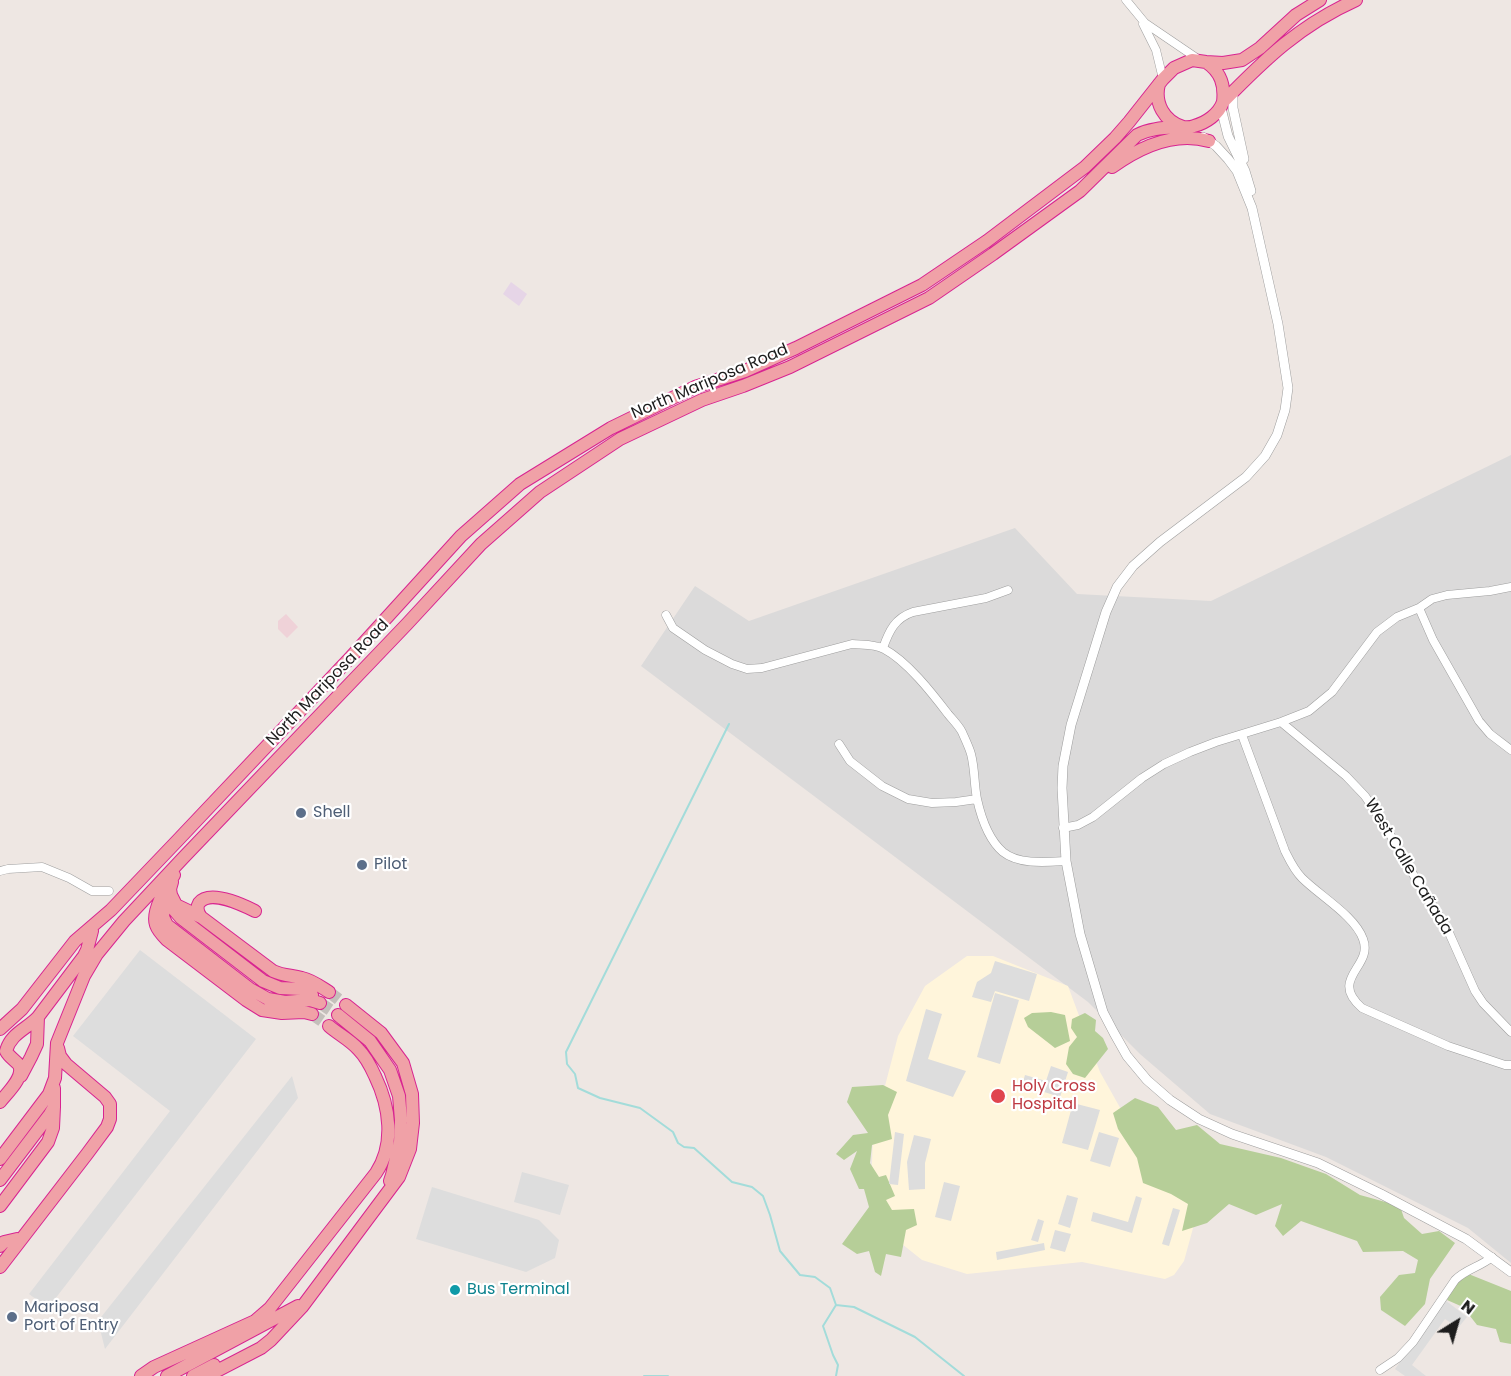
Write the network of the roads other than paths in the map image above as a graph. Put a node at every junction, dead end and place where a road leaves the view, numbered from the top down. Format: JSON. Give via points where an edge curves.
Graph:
{"nodes":[{"id":1,"x":1126,"y":0,"type":"edge"},
{"id":2,"x":1320,"y":0,"type":"edge"},
{"id":3,"x":1356,"y":0,"type":"edge"},
{"id":4,"x":1139,"y":18,"type":"junction"},
{"id":5,"x":1203,"y":62,"type":"junction"},
{"id":6,"x":1161,"y":81,"type":"junction"},
{"id":7,"x":1233,"y":93,"type":"junction"},
{"id":8,"x":1222,"y":105,"type":"junction"},
{"id":9,"x":1185,"y":127,"type":"junction"},
{"id":10,"x":1209,"y":141,"type":"junction"},
{"id":11,"x":1249,"y":182,"type":"junction"},
{"id":12,"x":1080,"y":191,"type":"junction"},
{"id":13,"x":1252,"y":208,"type":"junction"},
{"id":14,"x":1511,"y":587,"type":"edge"},
{"id":15,"x":1008,"y":590,"type":"dead end"},
{"id":16,"x":1419,"y":608,"type":"junction"},
{"id":17,"x":666,"y":615,"type":"dead end"},
{"id":18,"x":883,"y":648,"type":"junction"},
{"id":19,"x":1281,"y":722,"type":"junction"},
{"id":20,"x":1242,"y":735,"type":"junction"},
{"id":21,"x":838,"y":744,"type":"dead end"},
{"id":22,"x":1511,"y":750,"type":"edge"},
{"id":23,"x":977,"y":799,"type":"junction"},
{"id":24,"x":1063,"y":828,"type":"junction"},
{"id":25,"x":182,"y":861,"type":"junction"},
{"id":26,"x":1066,"y":861,"type":"junction"},
{"id":27,"x":0,"y":871,"type":"edge"},
{"id":28,"x":109,"y":891,"type":"dead end"},
{"id":29,"x":168,"y":899,"type":"junction"},
{"id":30,"x":111,"y":910,"type":"junction"},
{"id":31,"x":255,"y":911,"type":"dead end"},
{"id":32,"x":201,"y":917,"type":"junction"},
{"id":33,"x":101,"y":920,"type":"junction"},
{"id":34,"x":124,"y":921,"type":"junction"},
{"id":35,"x":92,"y":931,"type":"junction"},
{"id":36,"x":319,"y":1002,"type":"junction"},
{"id":37,"x":337,"y":1016,"type":"junction"},
{"id":38,"x":38,"y":1017,"type":"junction"},
{"id":39,"x":2,"y":1028,"type":"edge"},
{"id":40,"x":1511,"y":1032,"type":"edge"},
{"id":41,"x":57,"y":1043,"type":"junction"},
{"id":42,"x":1511,"y":1065,"type":"edge"},
{"id":43,"x":21,"y":1076,"type":"junction"},
{"id":44,"x":55,"y":1078,"type":"junction"},
{"id":45,"x":0,"y":1102,"type":"edge"},
{"id":46,"x":54,"y":1107,"type":"junction"},
{"id":47,"x":0,"y":1160,"type":"edge"},
{"id":48,"x":0,"y":1180,"type":"edge"},
{"id":49,"x":379,"y":1205,"type":"junction"},
{"id":50,"x":0,"y":1206,"type":"edge"},
{"id":51,"x":22,"y":1235,"type":"junction"},
{"id":52,"x":0,"y":1246,"type":"edge"},
{"id":53,"x":0,"y":1257,"type":"edge"},
{"id":54,"x":1492,"y":1257,"type":"junction"},
{"id":55,"x":0,"y":1267,"type":"edge"},
{"id":56,"x":1511,"y":1272,"type":"edge"},
{"id":57,"x":285,"y":1289,"type":"junction"},
{"id":58,"x":312,"y":1293,"type":"junction"},
{"id":59,"x":302,"y":1308,"type":"junction"},
{"id":60,"x":289,"y":1322,"type":"junction"},
{"id":61,"x":231,"y":1341,"type":"junction"},
{"id":62,"x":1380,"y":1370,"type":"dead end"},
{"id":63,"x":130,"y":1376,"type":"edge"},
{"id":64,"x":141,"y":1376,"type":"edge"},
{"id":65,"x":153,"y":1376,"type":"edge"},
{"id":66,"x":167,"y":1376,"type":"edge"},
{"id":67,"x":180,"y":1376,"type":"edge"},
{"id":68,"x":193,"y":1376,"type":"edge"},
{"id":69,"x":207,"y":1376,"type":"edge"}],
"edges":[{"from":1,"to":4,"type":"street"},
{"from":2,"to":5,"type":"highway","name":"North Mariposa Road","via":[[1284,24],[1248,57],[1235,62]]},
{"from":3,"to":7,"type":"highway","name":"North Mariposa Road","via":[[1289,40]]},
{"from":4,"to":5,"type":"street"},
{"from":4,"to":6,"type":"street","via":[[1153,43]]},
{"from":5,"to":6,"type":"highway","name":"North Mariposa Road","via":[[1184,63]]},
{"from":5,"to":8,"type":"highway","via":[[1215,69],[1221,79]]},
{"from":6,"to":9,"type":"highway","via":[[1161,110],[1174,123]]},
{"from":6,"to":30,"type":"highway","name":"North Mariposa Road","via":[[1115,138],[1085,167],[922,285],[796,348],[745,371],[695,387],[610,428],[520,484],[461,536]]},
{"from":7,"to":8,"type":"highway","name":"North Mariposa Road"},
{"from":7,"to":11,"type":"street"},
{"from":8,"to":9,"type":"highway","name":"North Mariposa Road","via":[[1201,124]]},
{"from":8,"to":11,"type":"street","via":[[1228,136]]},
{"from":9,"to":10,"type":"street"},
{"from":9,"to":12,"type":"highway","name":"North Mariposa Road","via":[[1137,135]]},
{"from":10,"to":12,"type":"highway","via":[[1192,137],[1147,146]]},
{"from":10,"to":13,"type":"street","via":[[1237,171]]},
{"from":11,"to":13,"type":"street"},
{"from":12,"to":25,"type":"highway","name":"North Mariposa Road","via":[[928,298],[790,367],[702,400],[620,439],[540,492],[481,544]]},
{"from":13,"to":24,"type":"street","via":[[1278,324],[1288,388],[1285,410],[1265,456],[1246,477],[1160,542],[1117,587],[1071,725],[1062,788]]},
{"from":14,"to":16,"type":"street","via":[[1447,595]]},
{"from":15,"to":18,"type":"street","via":[[903,615],[890,630]]},
{"from":16,"to":19,"type":"street","via":[[1397,617],[1377,632],[1320,703]]},
{"from":16,"to":22,"type":"street","via":[[1479,721]]},
{"from":17,"to":18,"type":"street","via":[[673,628],[705,650],[747,669],[852,644]]},
{"from":18,"to":23,"type":"street","via":[[905,664],[962,730],[971,754]]},
{"from":19,"to":20,"type":"street"},
{"from":19,"to":40,"type":"street","name":"West Calle Cañada","via":[[1365,796],[1446,926],[1474,991]]},
{"from":20,"to":24,"type":"street","via":[[1164,764],[1093,817]]},
{"from":20,"to":42,"type":"street","via":[[1291,864],[1359,928],[1366,948],[1349,985],[1354,1001],[1448,1046]]},
{"from":21,"to":23,"type":"street","via":[[850,761],[882,786],[908,799],[933,803]]},
{"from":23,"to":26,"type":"street","via":[[989,835],[1004,853],[1027,860]]},
{"from":24,"to":26,"type":"street"},
{"from":25,"to":29,"type":"highway"},
{"from":25,"to":29,"type":"highway","via":[[165,889]]},
{"from":25,"to":34,"type":"highway","name":"North Mariposa Road"},
{"from":26,"to":54,"type":"street","via":[[1080,934],[1103,1012],[1127,1056],[1147,1080],[1199,1119],[1318,1163],[1444,1226]]},
{"from":27,"to":28,"type":"street","via":[[42,867],[92,891]]},
{"from":29,"to":32,"type":"highway"},
{"from":29,"to":36,"type":"highway","via":[[267,976],[302,983]]},
{"from":29,"to":36,"type":"highway","via":[[155,918],[160,932],[246,1000],[262,1010],[282,1013],[304,1012]]},
{"from":30,"to":33,"type":"highway","name":"North Mariposa Road"},
{"from":30,"to":34,"type":"highway"},
{"from":31,"to":32,"type":"highway","via":[[234,901],[207,898],[198,907]]},
{"from":32,"to":36,"type":"highway","via":[[273,971],[317,984]]},
{"from":33,"to":35,"type":"highway"},
{"from":33,"to":39,"type":"highway","via":[[75,941],[29,1001]]},
{"from":34,"to":41,"type":"highway","name":"North Mariposa Road","via":[[84,976]]},
{"from":35,"to":38,"type":"highway","via":[[84,956]]},
{"from":35,"to":39,"type":"highway","via":[[30,1014]]},
{"from":37,"to":49,"type":"highway","via":[[370,1041],[390,1070],[399,1096],[400,1142]]},
{"from":37,"to":49,"type":"highway","via":[[381,1033],[404,1064],[412,1094],[410,1149],[399,1178]]},
{"from":37,"to":57,"type":"highway","via":[[369,1063],[380,1087],[388,1116],[384,1160]]},
{"from":38,"to":43,"type":"highway","via":[[37,1044]]},
{"from":38,"to":43,"type":"highway","via":[[7,1044],[6,1051],[21,1069]]},
{"from":41,"to":44,"type":"highway","name":"North Mariposa Road"},
{"from":41,"to":51,"type":"highway","via":[[66,1064],[110,1104],[110,1119]]},
{"from":43,"to":45,"type":"highway"},
{"from":44,"to":46,"type":"highway","name":"North Mariposa Road"},
{"from":44,"to":47,"type":"highway","via":[[49,1094]]},
{"from":46,"to":48,"type":"highway"},
{"from":46,"to":50,"type":"highway","name":"North Mariposa Road","via":[[48,1142]]},
{"from":49,"to":58,"type":"highway"},
{"from":51,"to":52,"type":"highway"},
{"from":51,"to":53,"type":"highway"},
{"from":51,"to":55,"type":"highway"},
{"from":54,"to":56,"type":"street"},
{"from":54,"to":62,"type":"street","via":[[1455,1280],[1413,1342]]},
{"from":57,"to":63,"type":"highway","via":[[253,1314],[149,1362]]},
{"from":57,"to":64,"type":"highway","via":[[255,1321]]},
{"from":58,"to":59,"type":"highway"},
{"from":58,"to":61,"type":"highway","via":[[300,1305]]},
{"from":59,"to":60,"type":"highway"},
{"from":59,"to":67,"type":"highway"},
{"from":60,"to":68,"type":"highway"},
{"from":60,"to":69,"type":"highway","via":[[261,1348]]},
{"from":61,"to":65,"type":"highway"},
{"from":61,"to":66,"type":"highway"}]}
